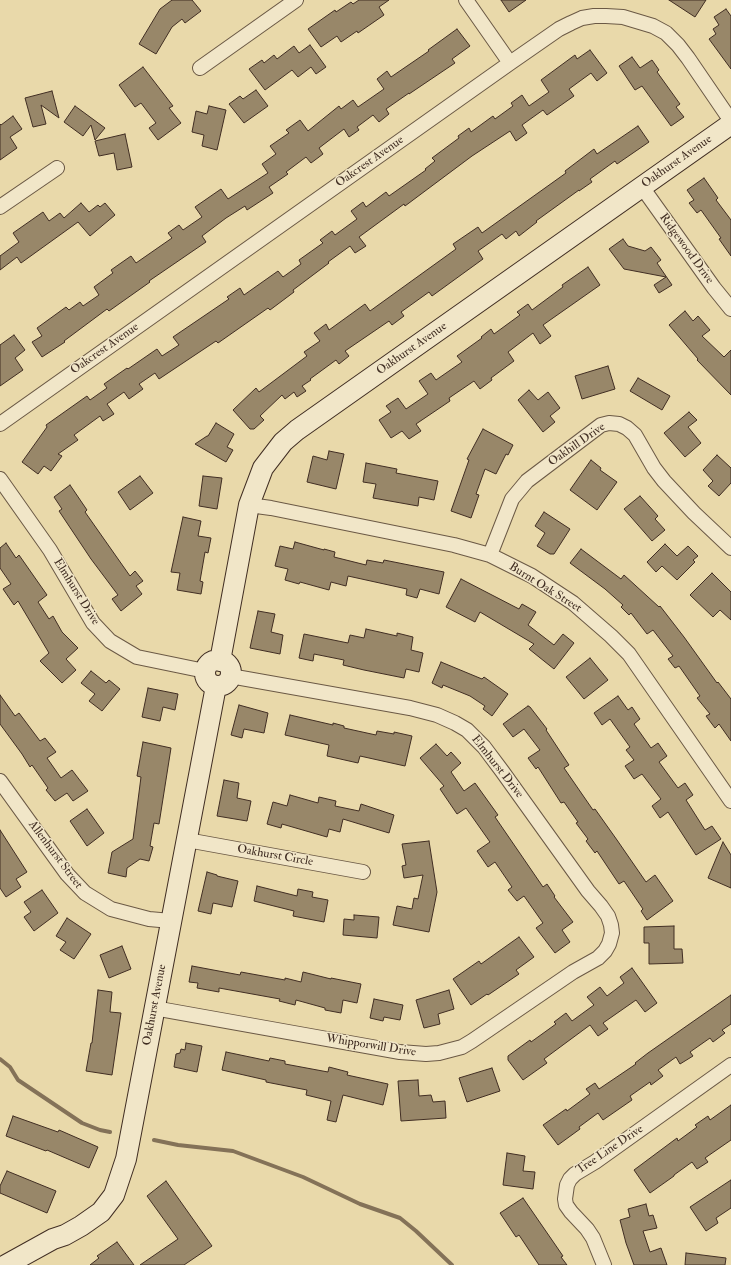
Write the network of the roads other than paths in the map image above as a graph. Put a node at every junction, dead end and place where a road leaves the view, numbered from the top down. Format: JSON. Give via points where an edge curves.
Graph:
{"nodes":[{"id":1,"x":296,"y":0,"type":"edge"},
{"id":2,"x":466,"y":0,"type":"edge"},
{"id":3,"x":510,"y":63,"type":"junction"},
{"id":4,"x":200,"y":68,"type":"dead end"},
{"id":5,"x":731,"y":121,"type":"edge"},
{"id":6,"x":731,"y":124,"type":"edge"},
{"id":7,"x":57,"y":168,"type":"dead end"},
{"id":8,"x":642,"y":187,"type":"junction"},
{"id":9,"x":0,"y":207,"type":"edge"},
{"id":10,"x":731,"y":309,"type":"edge"},
{"id":11,"x":0,"y":424,"type":"edge"},
{"id":12,"x":0,"y":479,"type":"edge"},
{"id":13,"x":249,"y":505,"type":"junction"},
{"id":14,"x":731,"y":548,"type":"edge"},
{"id":15,"x":490,"y":555,"type":"junction"},
{"id":16,"x":218,"y":673,"type":"junction"},
{"id":17,"x":0,"y":780,"type":"edge"},
{"id":18,"x":731,"y":801,"type":"edge"},
{"id":19,"x":187,"y":840,"type":"junction"},
{"id":20,"x":363,"y":872,"type":"dead end"},
{"id":21,"x":172,"y":921,"type":"junction"},
{"id":22,"x":611,"y":925,"type":"joint"},
{"id":23,"x":154,"y":1008,"type":"junction"},
{"id":24,"x":731,"y":1065,"type":"edge"},
{"id":25,"x":6,"y":1265,"type":"edge"},
{"id":26,"x":604,"y":1265,"type":"edge"}],
"edges":[{"from":1,"to":4,"type":"street"},
{"from":2,"to":3,"type":"street"},
{"from":3,"to":5,"type":"street","name":"Oakcrest Avenue","via":[[560,29],[582,18],[623,17],[653,26],[678,45]]},
{"from":3,"to":11,"type":"street","name":"Oakcrest Avenue"},
{"from":6,"to":8,"type":"street","name":"Oakhurst Avenue"},
{"from":7,"to":9,"type":"street"},
{"from":8,"to":10,"type":"street","name":"Ridgewood Drive"},
{"from":8,"to":13,"type":"street","name":"Oakhurst Avenue","via":[[297,430],[283,442],[262,468]]},
{"from":12,"to":16,"type":"street","name":"Elmhurst Drive","via":[[50,550],[90,618],[110,641],[137,657]]},
{"from":13,"to":15,"type":"street","name":"Burnt Oak Street","via":[[454,545]]},
{"from":13,"to":16,"type":"street","name":"Oakhurst Avenue"},
{"from":14,"to":15,"type":"street","name":"Oakhill Drive","via":[[664,481],[635,436],[627,428],[609,423],[601,425],[527,481],[512,499]]},
{"from":15,"to":18,"type":"street","name":"Burnt Oak Street","via":[[532,576],[573,603],[611,636],[628,654]]},
{"from":16,"to":19,"type":"street","name":"Oakhurst Avenue"},
{"from":16,"to":22,"type":"street","name":"Elmhurst Drive","via":[[410,708],[455,722],[484,747],[608,916]]},
{"from":17,"to":21,"type":"street","name":"Allenhurst Street","via":[[67,874],[84,893],[118,911],[149,919]]},
{"from":19,"to":20,"type":"street","name":"Oakhurst Circle"},
{"from":19,"to":21,"type":"street","name":"Oakhurst Avenue"},
{"from":21,"to":23,"type":"street","name":"Oakhurst Avenue"},
{"from":22,"to":23,"type":"street","name":"Whipporwill Drive","via":[[609,944],[598,958],[462,1047],[439,1053],[400,1052]]},
{"from":23,"to":25,"type":"street","name":"Oakhurst Avenue","via":[[126,1159],[114,1195],[101,1212],[81,1226]]},
{"from":24,"to":26,"type":"street","name":"Tree Line Drive","via":[[570,1179],[567,1185],[566,1205],[593,1238]]}]}
